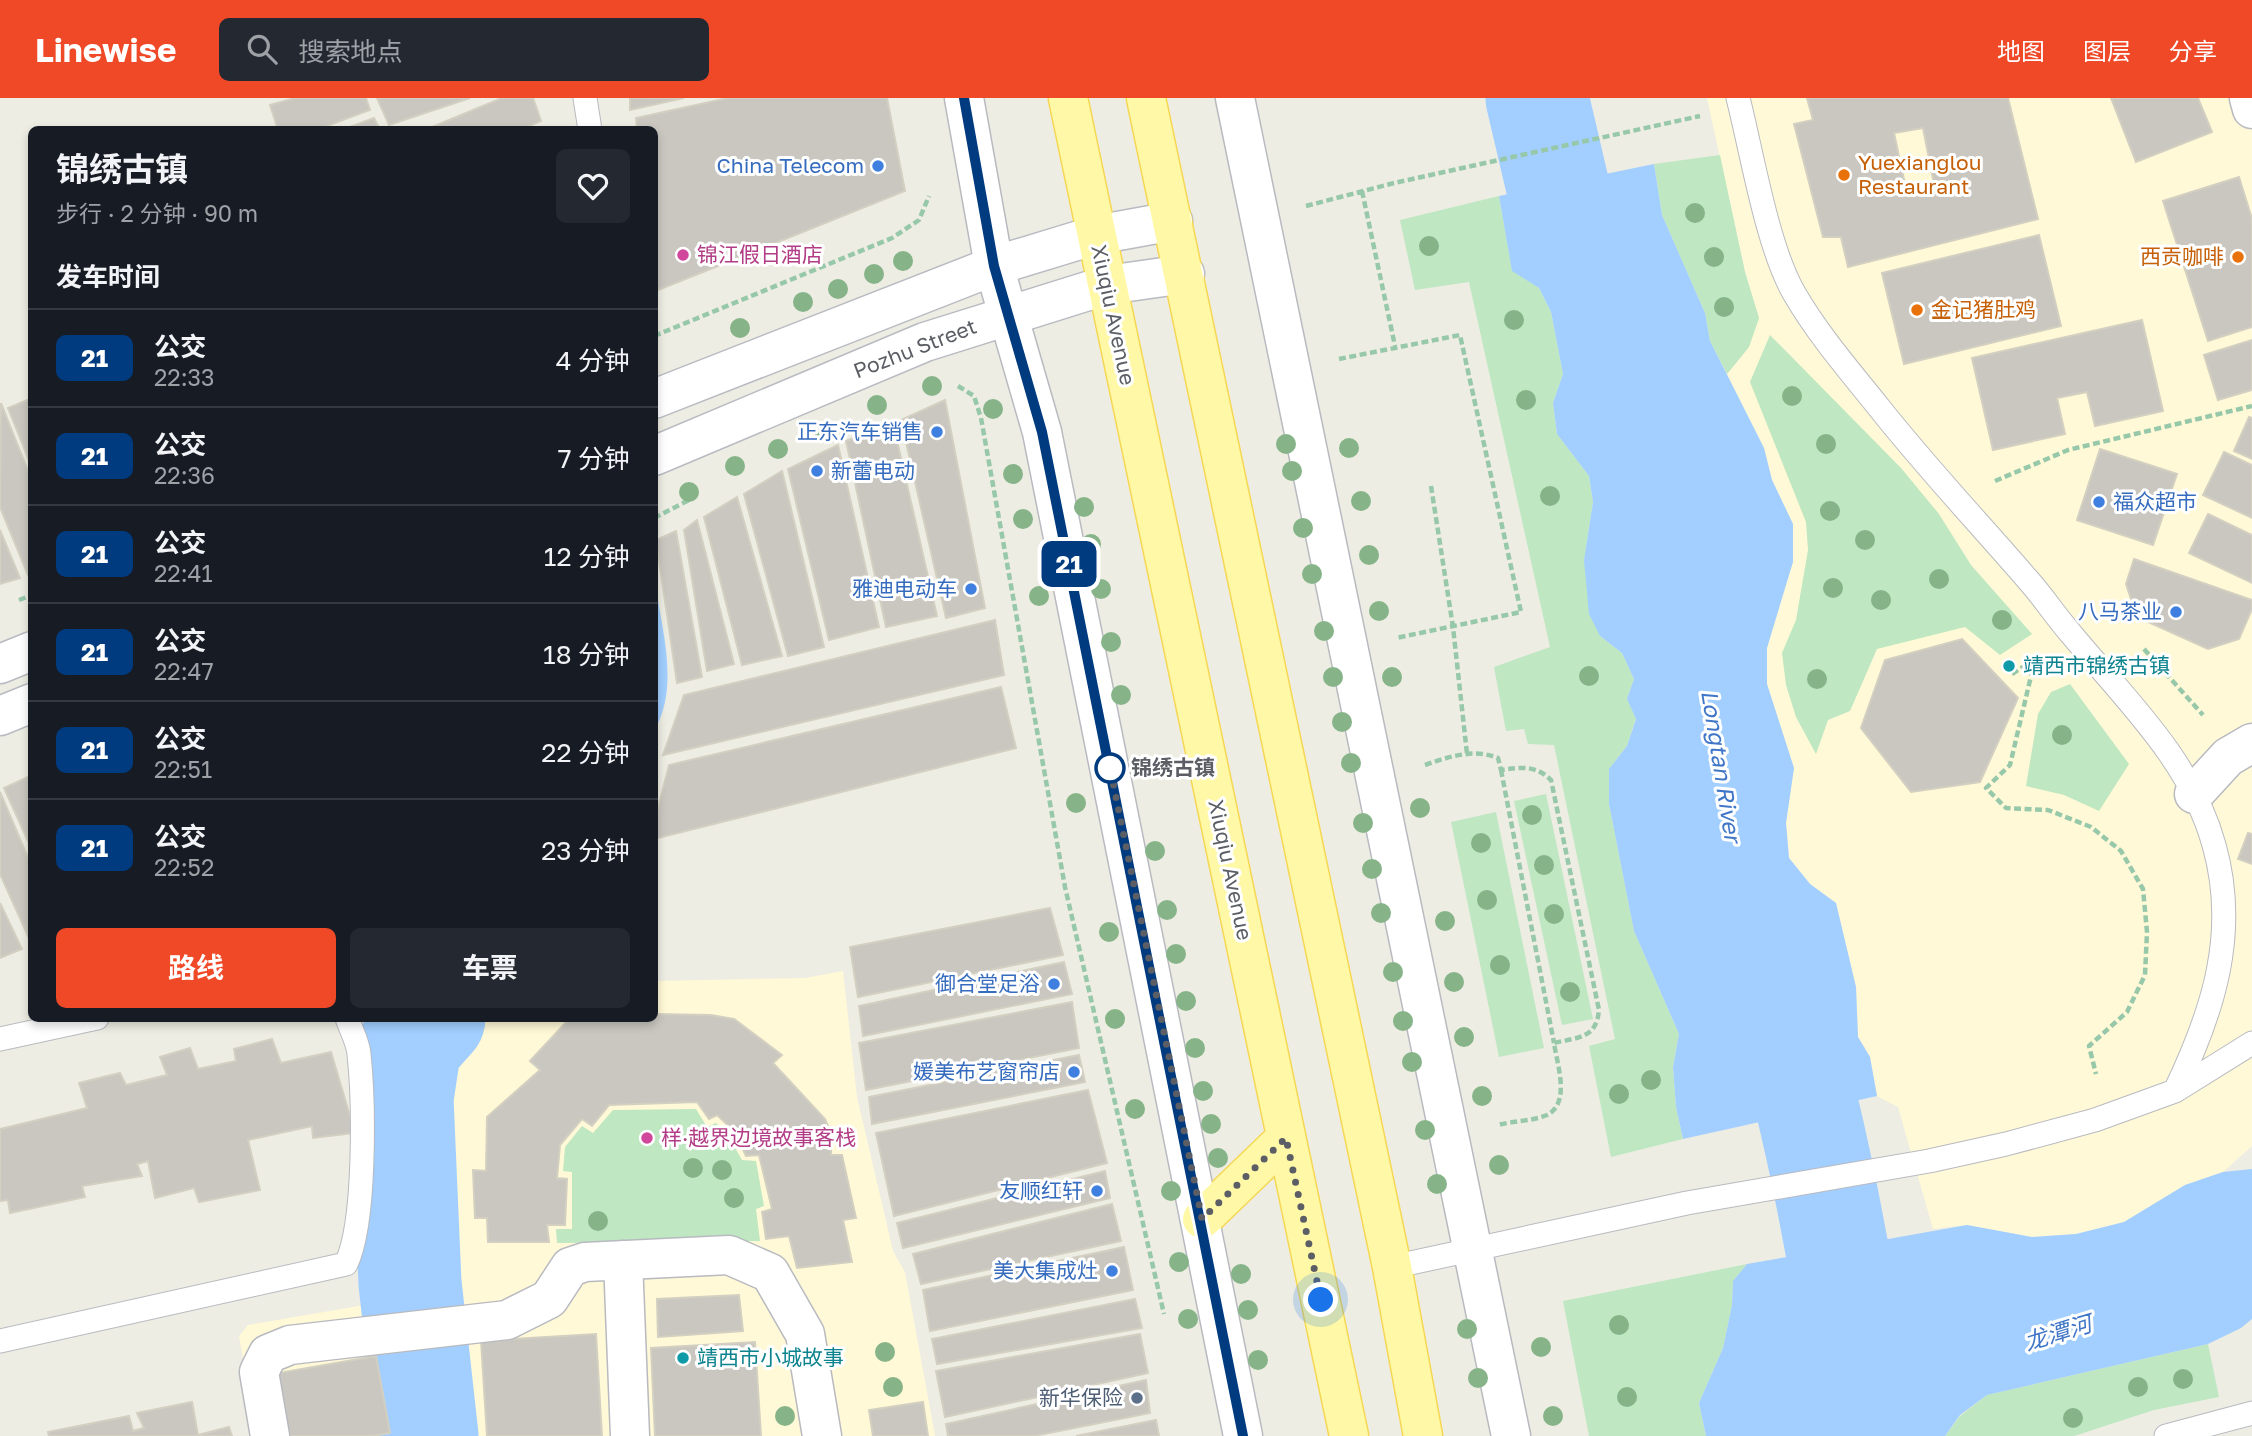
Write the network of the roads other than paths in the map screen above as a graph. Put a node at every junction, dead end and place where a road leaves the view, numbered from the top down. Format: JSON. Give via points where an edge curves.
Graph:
{"nodes":[{"id":1,"x":584,"y":98,"type":"edge"},
{"id":2,"x":964,"y":98,"type":"edge"},
{"id":3,"x":1068,"y":98,"type":"edge"},
{"id":4,"x":1146,"y":98,"type":"edge"},
{"id":5,"x":1235,"y":98,"type":"edge"},
{"id":6,"x":1738,"y":98,"type":"edge"},
{"id":7,"x":2249,"y":98,"type":"edge"},
{"id":8,"x":2252,"y":109,"type":"edge"},
{"id":9,"x":589,"y":126,"type":"edge"},
{"id":10,"x":1173,"y":221,"type":"junction"},
{"id":11,"x":1096,"y":235,"type":"junction"},
{"id":12,"x":994,"y":266,"type":"junction"},
{"id":13,"x":1185,"y":274,"type":"junction"},
{"id":14,"x":1107,"y":285,"type":"junction"},
{"id":15,"x":1010,"y":313,"type":"junction"},
{"id":16,"x":658,"y":397,"type":"edge"},
{"id":17,"x":658,"y":454,"type":"edge"},
{"id":18,"x":28,"y":653,"type":"edge"},
{"id":19,"x":0,"y":664,"type":"edge"},
{"id":20,"x":28,"y":705,"type":"edge"},
{"id":21,"x":0,"y":716,"type":"edge"},
{"id":22,"x":2252,"y":743,"type":"edge"},
{"id":23,"x":2194,"y":794,"type":"junction"},
{"id":24,"x":78,"y":1022,"type":"edge"},
{"id":25,"x":348,"y":1022,"type":"edge"},
{"id":26,"x":0,"y":1038,"type":"edge"},
{"id":27,"x":2252,"y":1043,"type":"edge"},
{"id":28,"x":2175,"y":1091,"type":"junction"},
{"id":29,"x":1286,"y":1138,"type":"junction"},
{"id":30,"x":1202,"y":1219,"type":"junction"},
{"id":31,"x":1472,"y":1249,"type":"junction"},
{"id":32,"x":623,"y":1260,"type":"junction"},
{"id":33,"x":1392,"y":1268,"type":"junction"},
{"id":34,"x":0,"y":1341,"type":"edge"},
{"id":35,"x":2252,"y":1413,"type":"edge"},
{"id":36,"x":270,"y":1436,"type":"edge"},
{"id":37,"x":630,"y":1436,"type":"edge"},
{"id":38,"x":822,"y":1436,"type":"edge"},
{"id":39,"x":1243,"y":1436,"type":"edge"},
{"id":40,"x":1349,"y":1436,"type":"edge"},
{"id":41,"x":1423,"y":1436,"type":"edge"},
{"id":42,"x":1511,"y":1436,"type":"edge"},
{"id":43,"x":2166,"y":1436,"type":"edge"}],
"edges":[{"from":1,"to":9,"type":"lane"},
{"from":2,"to":12,"type":"street"},
{"from":3,"to":11,"type":"main road","name":"Xiuqiu Avenue"},
{"from":4,"to":10,"type":"main road"},
{"from":5,"to":31,"type":"street"},
{"from":6,"to":23,"type":"lane","via":[[1773,236],[1793,291],[1828,344],[1937,481],[2127,697]]},
{"from":7,"to":8,"type":"street"},
{"from":10,"to":11,"type":"street"},
{"from":10,"to":13,"type":"main road"},
{"from":11,"to":12,"type":"street"},
{"from":11,"to":14,"type":"main road","name":"Xiuqiu Avenue"},
{"from":12,"to":15,"type":"street"},
{"from":12,"to":16,"type":"street"},
{"from":13,"to":14,"type":"street","name":"Pozhu Street"},
{"from":13,"to":33,"type":"main road"},
{"from":14,"to":15,"type":"street","name":"Pozhu Street"},
{"from":14,"to":29,"type":"main road","name":"Xiuqiu Avenue"},
{"from":15,"to":17,"type":"street","name":"Pozhu Street","via":[[925,342]]},
{"from":15,"to":30,"type":"street","via":[[1042,432]]},
{"from":18,"to":19,"type":"street"},
{"from":20,"to":21,"type":"street"},
{"from":22,"to":23,"type":"street","via":[[2228,757]]},
{"from":23,"to":28,"type":"lane","via":[[2215,845],[2223,904],[2223,954],[2209,1015]]},
{"from":24,"to":26,"type":"lane"},
{"from":25,"to":34,"type":"lane","via":[[359,1052],[361,1149],[358,1219],[346,1264]]},
{"from":27,"to":28,"type":"lane"},
{"from":28,"to":31,"type":"lane","via":[[2095,1120],[1942,1159],[1688,1203]]},
{"from":29,"to":30,"type":"main road"},
{"from":29,"to":40,"type":"main road","name":"Xiuqiu Avenue"},
{"from":30,"to":39,"type":"street"},
{"from":31,"to":33,"type":"lane"},
{"from":31,"to":42,"type":"street"},
{"from":32,"to":36,"type":"street","via":[[570,1266],[549,1299],[508,1320],[290,1345],[268,1354],[259,1372]]},
{"from":32,"to":37,"type":"street"},
{"from":32,"to":38,"type":"street","via":[[729,1255],[770,1273],[805,1334]]},
{"from":33,"to":41,"type":"main road"},
{"from":35,"to":43,"type":"lane"}]}
